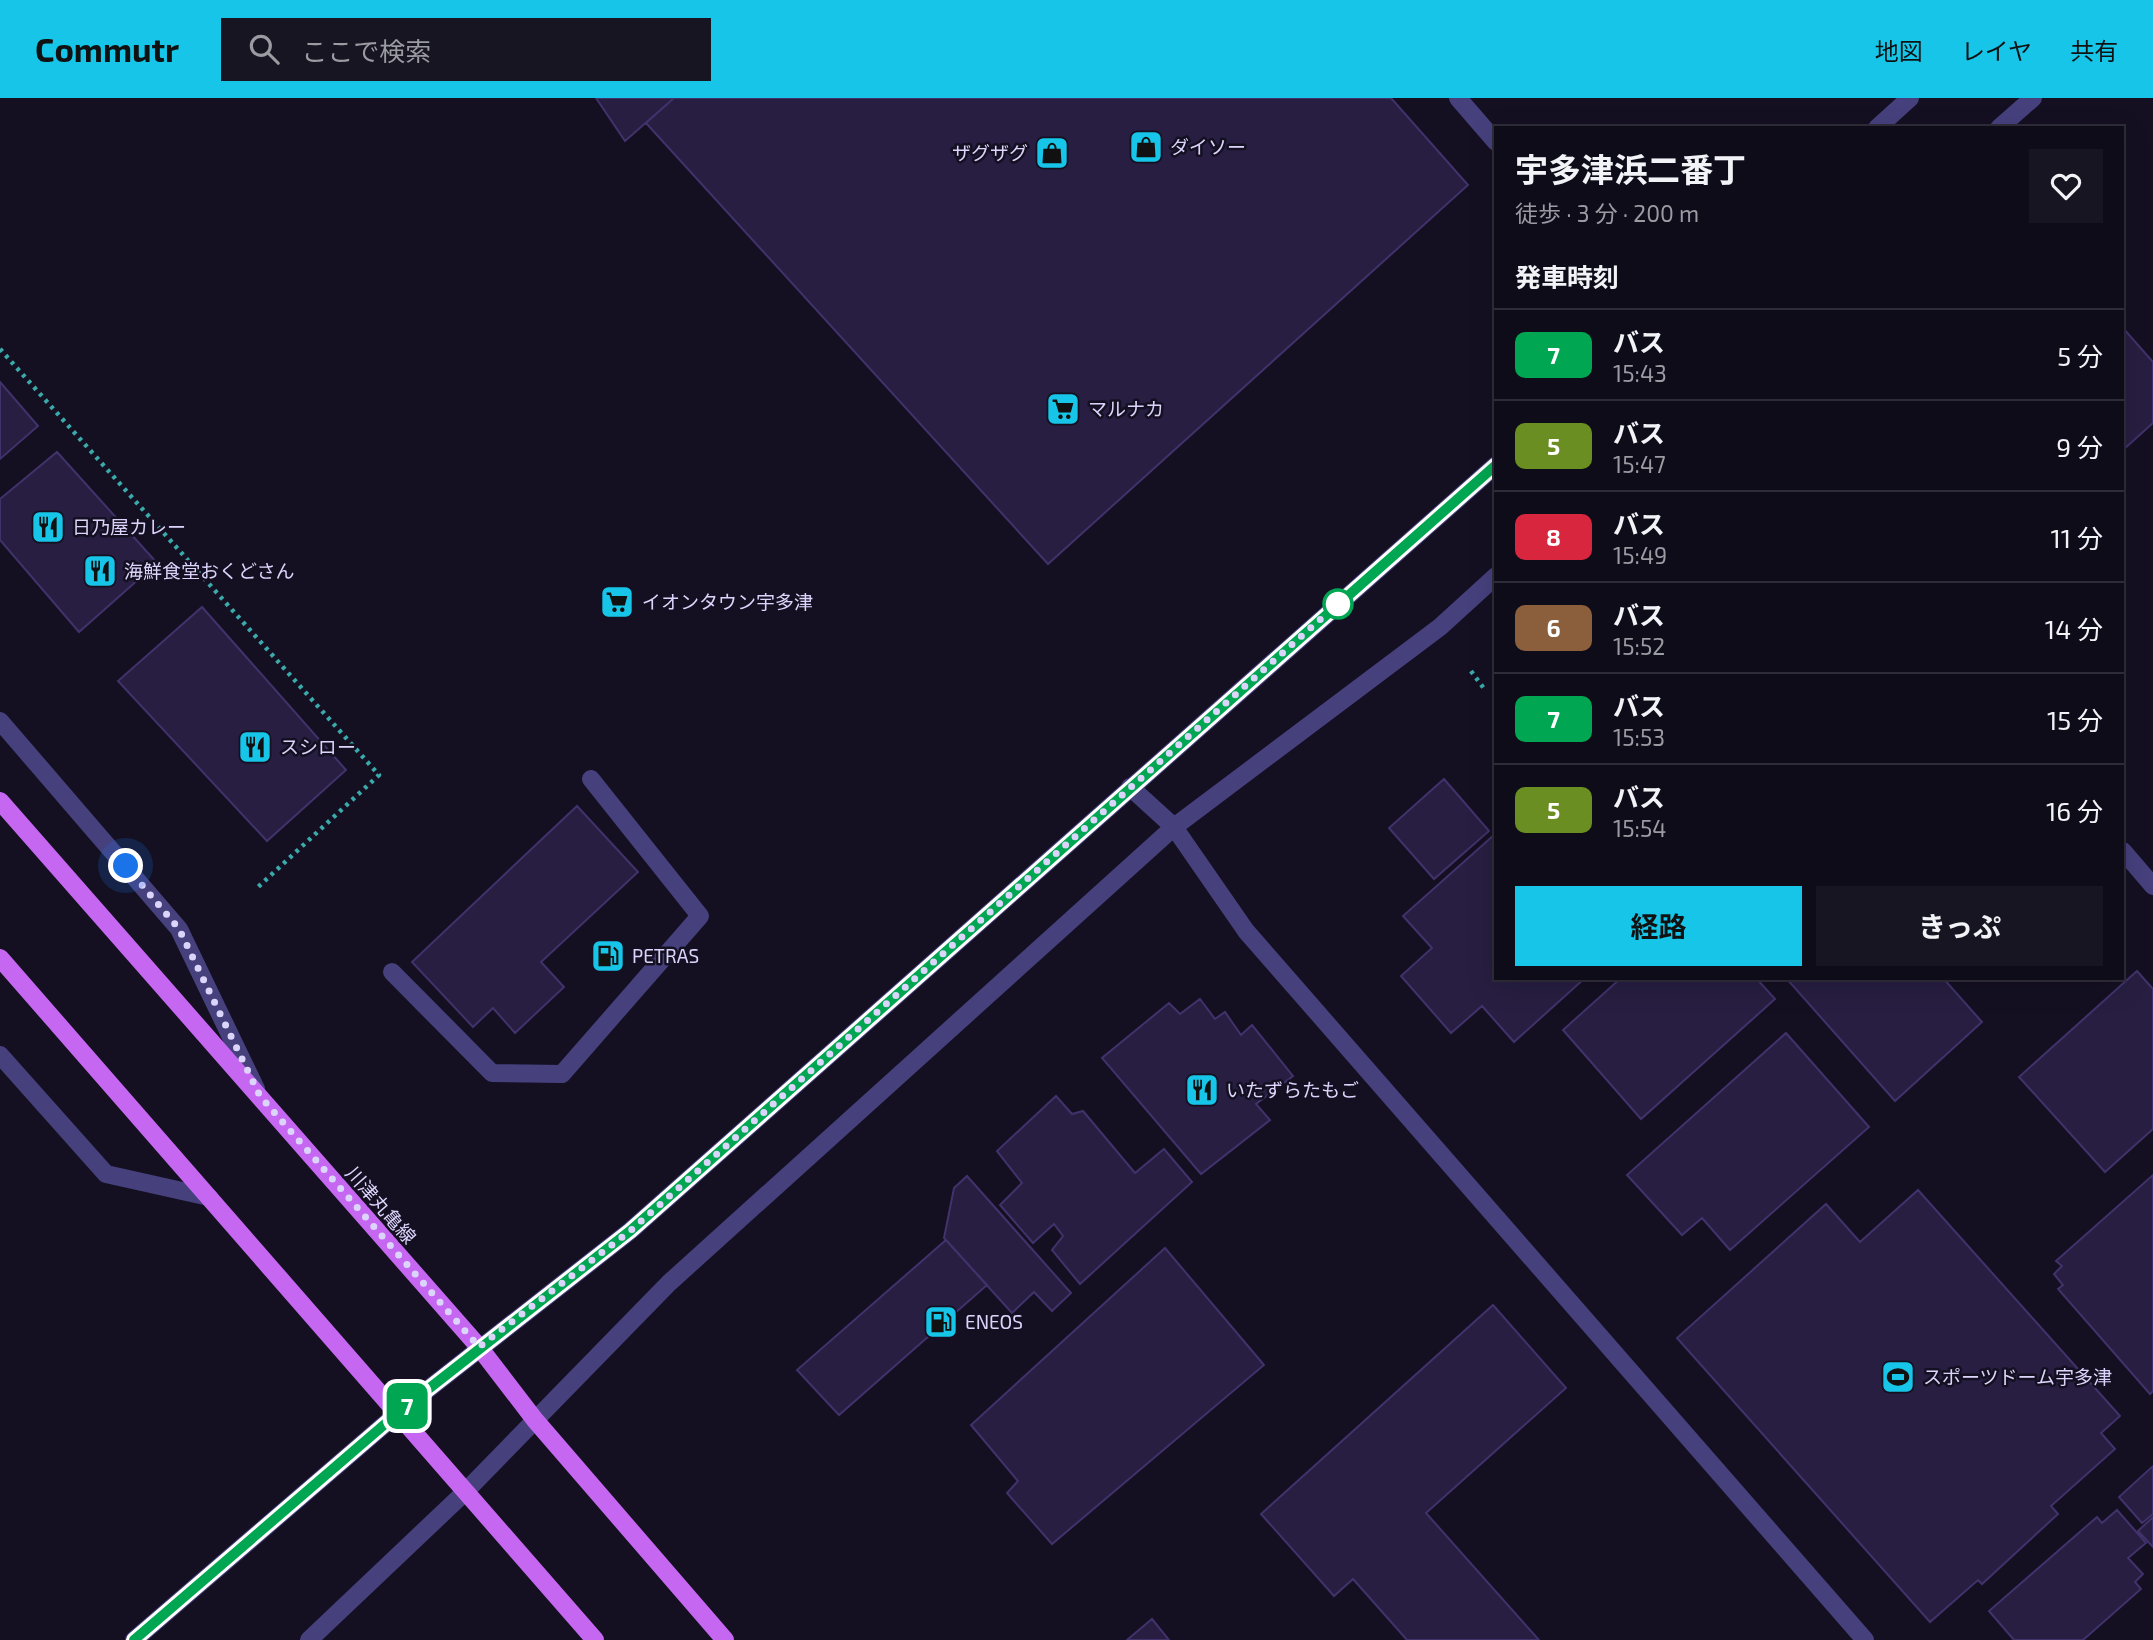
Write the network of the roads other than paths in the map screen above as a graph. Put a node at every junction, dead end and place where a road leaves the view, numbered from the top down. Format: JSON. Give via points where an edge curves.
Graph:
{"nodes":[{"id":1,"x":1458,"y":98,"type":"edge"},
{"id":2,"x":1910,"y":98,"type":"edge"},
{"id":3,"x":2033,"y":98,"type":"edge"},
{"id":4,"x":1879,"y":126,"type":"edge"},
{"id":5,"x":2001,"y":126,"type":"edge"},
{"id":6,"x":1494,"y":140,"type":"edge"},
{"id":7,"x":1494,"y":467,"type":"edge"},
{"id":8,"x":1494,"y":578,"type":"edge"},
{"id":9,"x":0,"y":722,"type":"edge"},
{"id":10,"x":591,"y":779,"type":"dead end"},
{"id":11,"x":1130,"y":787,"type":"junction"},
{"id":12,"x":0,"y":801,"type":"edge"},
{"id":13,"x":1174,"y":827,"type":"junction"},
{"id":14,"x":2124,"y":852,"type":"edge"},
{"id":15,"x":2153,"y":886,"type":"edge"},
{"id":16,"x":0,"y":957,"type":"edge"},
{"id":17,"x":392,"y":972,"type":"dead end"},
{"id":18,"x":0,"y":1055,"type":"edge"},
{"id":19,"x":260,"y":1096,"type":"junction"},
{"id":20,"x":209,"y":1197,"type":"junction"},
{"id":21,"x":479,"y":1347,"type":"junction"},
{"id":22,"x":399,"y":1412,"type":"junction"},
{"id":23,"x":535,"y":1420,"type":"junction"},
{"id":24,"x":465,"y":1492,"type":"junction"},
{"id":25,"x":134,"y":1640,"type":"edge"},
{"id":26,"x":309,"y":1640,"type":"edge"},
{"id":27,"x":595,"y":1640,"type":"edge"},
{"id":28,"x":725,"y":1640,"type":"edge"},
{"id":29,"x":1865,"y":1640,"type":"edge"}],
"edges":[{"from":1,"to":6,"type":"street"},
{"from":2,"to":4,"type":"street"},
{"from":3,"to":5,"type":"street"},
{"from":7,"to":11,"type":"street"},
{"from":8,"to":13,"type":"street","via":[[1440,627]]},
{"from":9,"to":19,"type":"street","via":[[179,929]]},
{"from":10,"to":17,"type":"street","via":[[700,916],[562,1074],[492,1073]]},
{"from":11,"to":13,"type":"street"},
{"from":11,"to":21,"type":"street","via":[[630,1231]]},
{"from":12,"to":19,"type":"main road","name":"川津丸亀線"},
{"from":13,"to":23,"type":"street","via":[[669,1283]]},
{"from":13,"to":29,"type":"street","via":[[1246,931]]},
{"from":14,"to":15,"type":"street"},
{"from":16,"to":20,"type":"main road"},
{"from":18,"to":20,"type":"street","via":[[106,1174]]},
{"from":19,"to":21,"type":"main road","name":"川津丸亀線"},
{"from":20,"to":22,"type":"main road"},
{"from":21,"to":22,"type":"street"},
{"from":21,"to":23,"type":"main road","name":"川津丸亀線"},
{"from":22,"to":24,"type":"main road"},
{"from":22,"to":25,"type":"street"},
{"from":23,"to":24,"type":"street"},
{"from":23,"to":28,"type":"main road","name":"川津丸亀線"},
{"from":24,"to":26,"type":"street"},
{"from":24,"to":27,"type":"main road"}]}
